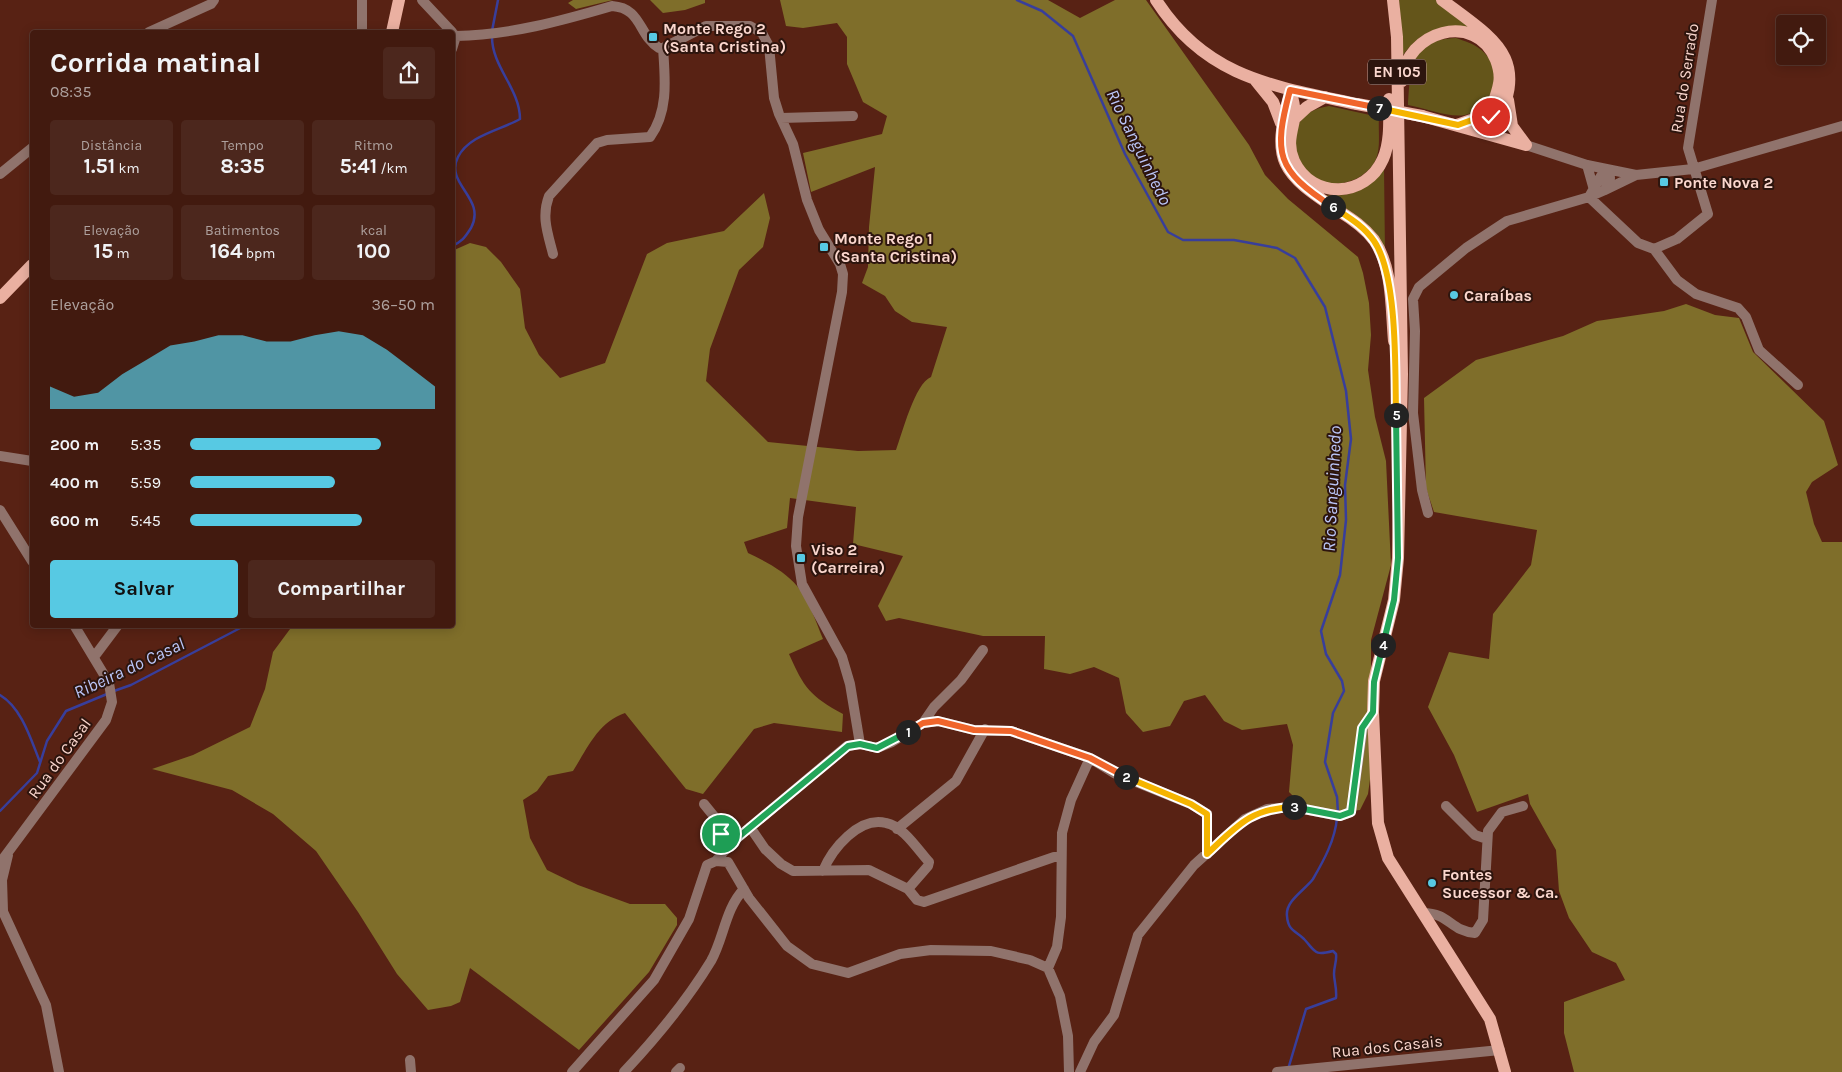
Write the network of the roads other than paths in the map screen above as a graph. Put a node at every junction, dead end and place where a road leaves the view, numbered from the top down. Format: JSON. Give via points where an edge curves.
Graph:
{"nodes":[{"id":1,"x":214,"y":0,"type":"edge"},
{"id":2,"x":362,"y":0,"type":"edge"},
{"id":3,"x":399,"y":0,"type":"edge"},
{"id":4,"x":422,"y":0,"type":"edge"},
{"id":5,"x":1156,"y":0,"type":"edge"},
{"id":6,"x":1387,"y":0,"type":"edge"},
{"id":7,"x":1393,"y":0,"type":"edge"},
{"id":8,"x":1442,"y":0,"type":"edge"},
{"id":9,"x":1712,"y":0,"type":"edge"},
{"id":10,"x":153,"y":30,"type":"edge"},
{"id":11,"x":362,"y":30,"type":"edge"},
{"id":12,"x":392,"y":30,"type":"edge"},
{"id":13,"x":450,"y":30,"type":"edge"},
{"id":14,"x":455,"y":34,"type":"edge"},
{"id":15,"x":663,"y":48,"type":"junction"},
{"id":16,"x":1256,"y":81,"type":"junction"},
{"id":17,"x":1290,"y":90,"type":"junction"},
{"id":18,"x":1507,"y":95,"type":"junction"},
{"id":19,"x":1324,"y":97,"type":"junction"},
{"id":20,"x":1492,"y":108,"type":"junction"},
{"id":21,"x":853,"y":116,"type":"dead end"},
{"id":22,"x":781,"y":118,"type":"junction"},
{"id":23,"x":1294,"y":119,"type":"junction"},
{"id":24,"x":1281,"y":123,"type":"junction"},
{"id":25,"x":1389,"y":123,"type":"junction"},
{"id":26,"x":1458,"y":125,"type":"junction"},
{"id":27,"x":1842,"y":126,"type":"edge"},
{"id":28,"x":1491,"y":134,"type":"junction"},
{"id":29,"x":1398,"y":144,"type":"junction"},
{"id":30,"x":1526,"y":145,"type":"junction"},
{"id":31,"x":30,"y":150,"type":"edge"},
{"id":32,"x":1587,"y":165,"type":"junction"},
{"id":33,"x":1693,"y":169,"type":"junction"},
{"id":34,"x":1609,"y":171,"type":"junction"},
{"id":35,"x":0,"y":174,"type":"edge"},
{"id":36,"x":1636,"y":175,"type":"junction"},
{"id":37,"x":1596,"y":192,"type":"junction"},
{"id":38,"x":1654,"y":249,"type":"junction"},
{"id":39,"x":553,"y":254,"type":"dead end"},
{"id":40,"x":30,"y":267,"type":"edge"},
{"id":41,"x":0,"y":298,"type":"edge"},
{"id":42,"x":1394,"y":344,"type":"junction"},
{"id":43,"x":1798,"y":384,"type":"dead end"},
{"id":44,"x":0,"y":456,"type":"edge"},
{"id":45,"x":30,"y":461,"type":"edge"},
{"id":46,"x":1398,"y":474,"type":"junction"},
{"id":47,"x":0,"y":510,"type":"edge"},
{"id":48,"x":1428,"y":513,"type":"dead end"},
{"id":49,"x":30,"y":557,"type":"edge"},
{"id":50,"x":76,"y":628,"type":"edge"},
{"id":51,"x":116,"y":628,"type":"edge"},
{"id":52,"x":983,"y":650,"type":"dead end"},
{"id":53,"x":94,"y":657,"type":"junction"},
{"id":54,"x":1373,"y":712,"type":"junction"},
{"id":55,"x":923,"y":723,"type":"junction"},
{"id":56,"x":985,"y":729,"type":"junction"},
{"id":57,"x":860,"y":744,"type":"junction"},
{"id":58,"x":1090,"y":758,"type":"junction"},
{"id":59,"x":704,"y":804,"type":"dead end"},
{"id":60,"x":1446,"y":806,"type":"dead end"},
{"id":61,"x":1523,"y":806,"type":"dead end"},
{"id":62,"x":750,"y":827,"type":"junction"},
{"id":63,"x":897,"y":829,"type":"junction"},
{"id":64,"x":1487,"y":839,"type":"junction"},
{"id":65,"x":730,"y":844,"type":"junction"},
{"id":66,"x":9,"y":851,"type":"junction"},
{"id":67,"x":1207,"y":854,"type":"junction"},
{"id":68,"x":1060,"y":857,"type":"junction"},
{"id":69,"x":716,"y":861,"type":"junction"},
{"id":70,"x":0,"y":863,"type":"edge"},
{"id":71,"x":823,"y":871,"type":"junction"},
{"id":72,"x":744,"y":889,"type":"junction"},
{"id":73,"x":908,"y":889,"type":"junction"},
{"id":74,"x":1,"y":908,"type":"edge"},
{"id":75,"x":1423,"y":912,"type":"junction"},
{"id":76,"x":1048,"y":968,"type":"junction"},
{"id":77,"x":1500,"y":1050,"type":"junction"},
{"id":78,"x":410,"y":1060,"type":"dead end"},
{"id":79,"x":59,"y":1072,"type":"edge"},
{"id":80,"x":410,"y":1072,"type":"edge"},
{"id":81,"x":572,"y":1072,"type":"edge"},
{"id":82,"x":624,"y":1072,"type":"edge"},
{"id":83,"x":1069,"y":1072,"type":"edge"},
{"id":84,"x":1080,"y":1072,"type":"edge"},
{"id":85,"x":1277,"y":1072,"type":"edge"},
{"id":86,"x":1505,"y":1072,"type":"edge"}],
"edges":[{"from":1,"to":10,"type":"street"},
{"from":2,"to":11,"type":"street"},
{"from":3,"to":12,"type":"main road"},
{"from":4,"to":13,"type":"street"},
{"from":5,"to":16,"type":"main road","via":[[1168,19],[1202,53]]},
{"from":6,"to":25,"type":"main road","number":"EN 105"},
{"from":7,"to":29,"type":"main road","number":"EN 105"},
{"from":8,"to":18,"type":"main road","via":[[1497,43],[1508,70]]},
{"from":9,"to":33,"type":"street","name":"Rua do Serrado","via":[[1688,148]]},
{"from":14,"to":15,"type":"street","via":[[534,27],[618,6],[635,16],[656,46]]},
{"from":15,"to":22,"type":"street","via":[[706,26],[750,26],[762,33],[769,46],[774,98]]},
{"from":15,"to":39,"type":"street","via":[[666,90],[656,128],[650,137],[597,143],[549,196],[544,222]]},
{"from":16,"to":17,"type":"main road"},
{"from":16,"to":24,"type":"main road","via":[[1274,102]]},
{"from":17,"to":19,"type":"main road"},
{"from":17,"to":23,"type":"main road"},
{"from":17,"to":24,"type":"main road"},
{"from":18,"to":28,"type":"main road","via":[[1500,119]]},
{"from":18,"to":30,"type":"main road","via":[[1512,126]]},
{"from":19,"to":23,"type":"main road"},
{"from":19,"to":26,"type":"main road","bridge":true},
{"from":20,"to":26,"type":"main road","via":[[1480,117]]},
{"from":20,"to":28,"type":"main road"},
{"from":20,"to":29,"type":"main road","via":[[1500,89],[1500,79],[1496,59],[1490,49],[1470,34],[1449,32],[1431,36],[1418,44],[1405,66]]},
{"from":21,"to":22,"type":"street"},
{"from":22,"to":57,"type":"street","via":[[793,144],[806,200],[843,274],[798,518],[796,546],[802,584],[842,657]]},
{"from":23,"to":25,"type":"main road","via":[[1290,138],[1294,160],[1307,179],[1329,190],[1355,188],[1375,173],[1386,151]]},
{"from":24,"to":42,"type":"main road","via":[[1282,152],[1291,175],[1306,190],[1358,223],[1368,232],[1382,255],[1388,278]]},
{"from":25,"to":42,"type":"main road","number":"EN 105"},
{"from":26,"to":28,"type":"main road"},
{"from":27,"to":33,"type":"street"},
{"from":28,"to":30,"type":"main road"},
{"from":29,"to":46,"type":"main road","number":"EN 105","via":[[1402,374]]},
{"from":30,"to":32,"type":"street"},
{"from":31,"to":35,"type":"street"},
{"from":32,"to":34,"type":"street"},
{"from":32,"to":37,"type":"street"},
{"from":33,"to":36,"type":"street"},
{"from":33,"to":38,"type":"street","name":"Rua do Serrado","via":[[1708,214],[1677,239]]},
{"from":34,"to":36,"type":"street"},
{"from":34,"to":37,"type":"street","via":[[1601,176]]},
{"from":36,"to":37,"type":"street"},
{"from":37,"to":38,"type":"street","via":[[1638,243]]},
{"from":37,"to":48,"type":"street","via":[[1507,221],[1466,248],[1419,287],[1413,298],[1413,413],[1422,490]]},
{"from":38,"to":43,"type":"street","via":[[1677,280],[1696,294],[1738,308],[1746,317],[1759,350]]},
{"from":40,"to":41,"type":"main road"},
{"from":42,"to":46,"type":"main road","number":"EN 105"},
{"from":44,"to":45,"type":"street"},
{"from":46,"to":54,"type":"main road","number":"EN 105","via":[[1398,558],[1394,600],[1374,682]]},
{"from":47,"to":49,"type":"street"},
{"from":50,"to":53,"type":"street","name":"Rua do Casal"},
{"from":51,"to":53,"type":"street"},
{"from":52,"to":55,"type":"street"},
{"from":53,"to":66,"type":"street","name":"Rua do Casal","via":[[109,683],[112,702],[106,720]]},
{"from":54,"to":67,"type":"street","via":[[1362,728],[1351,812],[1338,815],[1293,807],[1267,809],[1245,819]]},
{"from":54,"to":75,"type":"main road","number":"EN 105","via":[[1378,823],[1388,858]]},
{"from":55,"to":56,"type":"street","via":[[938,721],[974,730]]},
{"from":55,"to":57,"type":"street","via":[[877,748]]},
{"from":56,"to":58,"type":"street","via":[[1011,731]]},
{"from":56,"to":63,"type":"street","via":[[956,781]]},
{"from":57,"to":62,"type":"street","via":[[848,746]]},
{"from":58,"to":67,"type":"street","via":[[1114,773],[1191,804],[1207,814]]},
{"from":58,"to":68,"type":"street","via":[[1071,800],[1062,833]]},
{"from":59,"to":65,"type":"street"},
{"from":60,"to":64,"type":"street","via":[[1475,835]]},
{"from":61,"to":64,"type":"street","via":[[1502,812],[1488,831]]},
{"from":62,"to":65,"type":"street"},
{"from":62,"to":71,"type":"street","via":[[765,849],[781,864],[793,871]]},
{"from":63,"to":71,"type":"street","via":[[887,822],[862,826],[828,858]]},
{"from":63,"to":73,"type":"street","via":[[929,862]]},
{"from":64,"to":75,"type":"street","via":[[1483,920],[1475,933],[1463,932],[1438,913]]},
{"from":65,"to":69,"type":"street"},
{"from":66,"to":70,"type":"street","name":"Rua do Casal"},
{"from":66,"to":74,"type":"street","name":"Rua do Casal","via":[[2,880]]},
{"from":67,"to":84,"type":"street","via":[[1194,865],[1138,935],[1114,1015],[1094,1042]]},
{"from":68,"to":73,"type":"street","via":[[924,902],[917,900]]},
{"from":68,"to":76,"type":"street","via":[[1061,917],[1057,947]]},
{"from":69,"to":72,"type":"street","via":[[728,862]]},
{"from":69,"to":81,"type":"street","via":[[707,865],[689,919],[654,980]]},
{"from":71,"to":73,"type":"street","via":[[869,870]]},
{"from":72,"to":76,"type":"street","via":[[787,946],[812,964],[848,973],[900,954],[931,950],[991,951],[1030,960]]},
{"from":72,"to":82,"type":"street","via":[[734,900],[712,959],[658,1036]]},
{"from":74,"to":79,"type":"street","name":"Rua do Casal","via":[[46,1004]]},
{"from":75,"to":77,"type":"main road","number":"EN 105","via":[[1490,1019]]},
{"from":76,"to":83,"type":"street","via":[[1060,996],[1068,1036]]},
{"from":77,"to":85,"type":"street","name":"Rua dos Casais"},
{"from":77,"to":86,"type":"main road","number":"EN 105"},
{"from":78,"to":80,"type":"street"}]}
